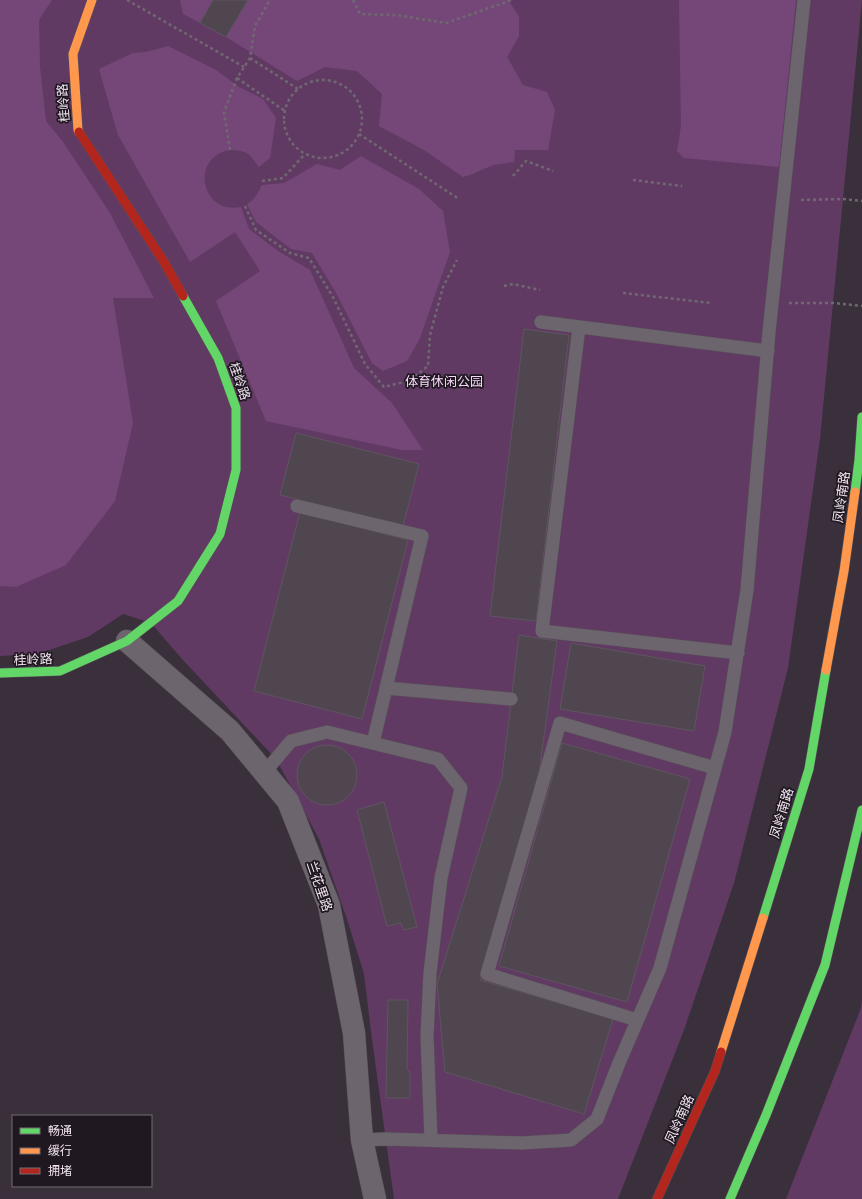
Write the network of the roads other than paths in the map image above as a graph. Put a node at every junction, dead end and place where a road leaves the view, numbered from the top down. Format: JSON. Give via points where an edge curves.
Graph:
{"nodes":[{"id":1,"x":92,"y":0,"type":"edge"},
{"id":2,"x":804,"y":0,"type":"edge"},
{"id":3,"x":541,"y":322,"type":"dead end"},
{"id":4,"x":579,"y":327,"type":"junction"},
{"id":5,"x":768,"y":351,"type":"junction"},
{"id":6,"x":862,"y":417,"type":"edge"},
{"id":7,"x":297,"y":506,"type":"dead end"},
{"id":8,"x":127,"y":641,"type":"junction"},
{"id":9,"x":738,"y":653,"type":"junction"},
{"id":10,"x":0,"y":674,"type":"edge"},
{"id":11,"x":386,"y":688,"type":"junction"},
{"id":12,"x":511,"y":699,"type":"dead end"},
{"id":13,"x":373,"y":743,"type":"junction"},
{"id":14,"x":715,"y":768,"type":"junction"},
{"id":15,"x":265,"y":772,"type":"junction"},
{"id":16,"x":862,"y":810,"type":"edge"},
{"id":17,"x":637,"y":1020,"type":"junction"},
{"id":18,"x":362,"y":1140,"type":"junction"},
{"id":19,"x":431,"y":1140,"type":"junction"},
{"id":20,"x":375,"y":1199,"type":"edge"},
{"id":21,"x":657,"y":1199,"type":"edge"},
{"id":22,"x":730,"y":1199,"type":"edge"}],
"edges":[{"from":1,"to":8,"type":"main road","name":"桂岭路","via":[[73,54],[78,130],[168,269],[218,358],[236,408],[236,470],[220,534],[178,601]]},
{"from":2,"to":5,"type":"lane"},
{"from":3,"to":4,"type":"lane"},
{"from":4,"to":5,"type":"lane"},
{"from":4,"to":9,"type":"lane","via":[[542,631]]},
{"from":5,"to":9,"type":"lane","via":[[747,590]]},
{"from":6,"to":21,"type":"main road","name":"凤岭南路","via":[[859,460],[844,571],[809,769],[715,1071]]},
{"from":7,"to":11,"type":"lane","via":[[422,536]]},
{"from":8,"to":10,"type":"main road","name":"桂岭路","via":[[60,671]]},
{"from":8,"to":15,"type":"street","name":"兰花里路","via":[[230,731]]},
{"from":9,"to":14,"type":"lane","via":[[725,732]]},
{"from":11,"to":12,"type":"lane"},
{"from":11,"to":13,"type":"lane"},
{"from":13,"to":15,"type":"lane","via":[[327,732],[291,741]]},
{"from":13,"to":19,"type":"lane","via":[[438,759],[461,788],[441,878],[430,973],[427,1036]]},
{"from":14,"to":17,"type":"lane","via":[[660,968]]},
{"from":14,"to":17,"type":"lane","via":[[560,723],[487,974]]},
{"from":15,"to":18,"type":"street","name":"兰花里路","via":[[288,801],[329,905],[354,1033]]},
{"from":16,"to":22,"type":"main road","via":[[824,965],[766,1115]]},
{"from":17,"to":19,"type":"lane","via":[[597,1119],[571,1140],[522,1143]]},
{"from":18,"to":19,"type":"lane"},
{"from":18,"to":20,"type":"street","name":"兰花里路"}]}
